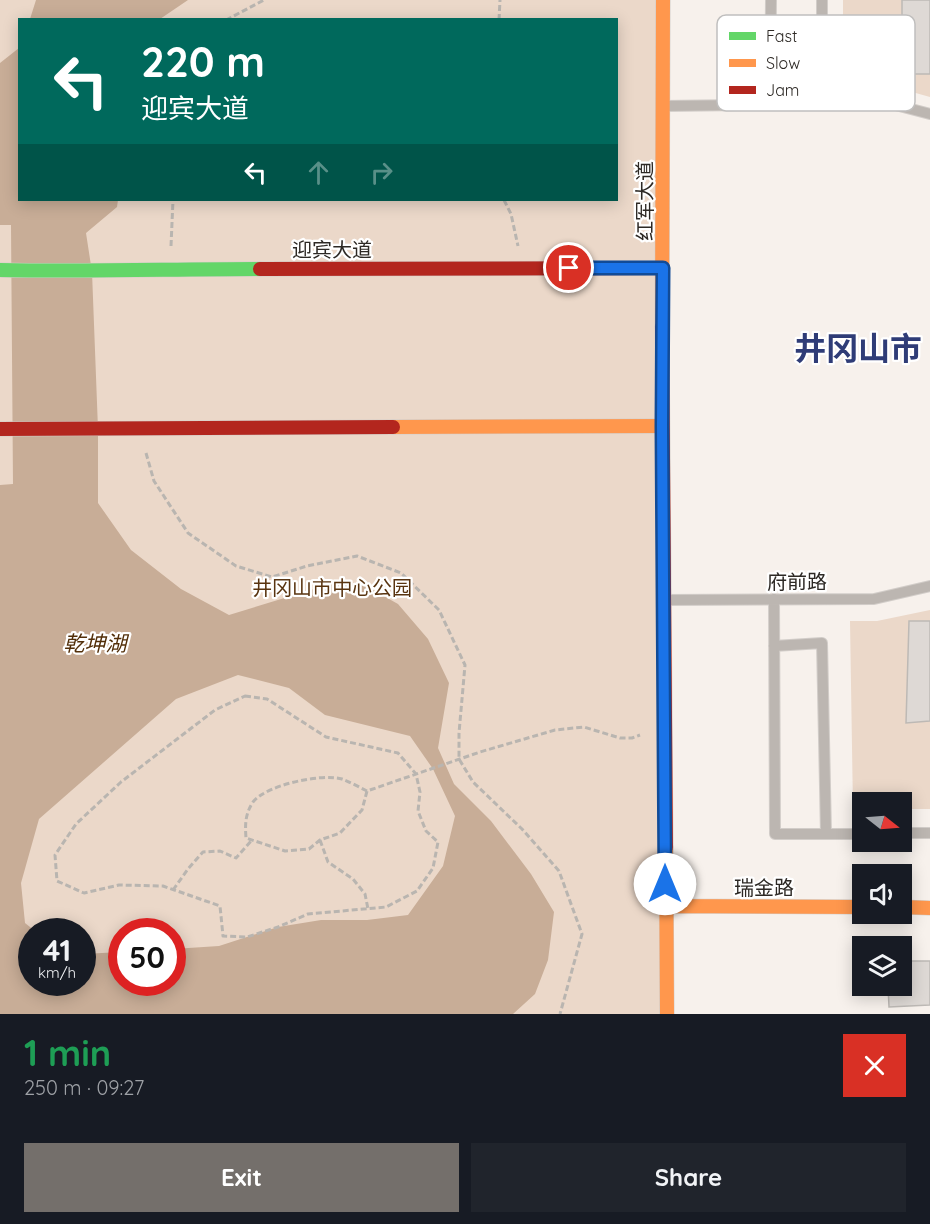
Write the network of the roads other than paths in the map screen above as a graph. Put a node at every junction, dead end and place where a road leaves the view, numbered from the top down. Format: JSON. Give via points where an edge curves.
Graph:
{"nodes":[{"id":1,"x":663,"y":0,"type":"edge"},
{"id":2,"x":771,"y":0,"type":"edge"},
{"id":3,"x":771,"y":15,"type":"edge"},
{"id":4,"x":717,"y":105,"type":"edge"},
{"id":5,"x":663,"y":106,"type":"junction"},
{"id":6,"x":915,"y":110,"type":"edge"},
{"id":7,"x":930,"y":114,"type":"edge"},
{"id":8,"x":663,"y":268,"type":"junction"},
{"id":9,"x":3,"y":270,"type":"edge"},
{"id":10,"x":662,"y":426,"type":"junction"},
{"id":11,"x":5,"y":429,"type":"edge"},
{"id":12,"x":930,"y":586,"type":"edge"},
{"id":13,"x":774,"y":599,"type":"junction"},
{"id":14,"x":663,"y":600,"type":"junction"},
{"id":15,"x":774,"y":646,"type":"junction"},
{"id":16,"x":912,"y":833,"type":"edge"},
{"id":17,"x":930,"y":833,"type":"edge"},
{"id":18,"x":826,"y":834,"type":"junction"},
{"id":19,"x":852,"y":834,"type":"edge"},
{"id":20,"x":665,"y":906,"type":"junction"},
{"id":21,"x":852,"y":907,"type":"edge"},
{"id":22,"x":912,"y":908,"type":"edge"},
{"id":23,"x":930,"y":908,"type":"edge"},
{"id":24,"x":667,"y":1014,"type":"edge"}],
"edges":[{"from":1,"to":5,"type":"main road","name":"红军大道"},
{"from":2,"to":3,"type":"lane"},
{"from":4,"to":5,"type":"lane"},
{"from":5,"to":8,"type":"main road","name":"红军大道"},
{"from":6,"to":7,"type":"lane"},
{"from":8,"to":9,"type":"main road","name":"迎宾大道"},
{"from":8,"to":10,"type":"main road","name":"红军大道"},
{"from":10,"to":11,"type":"main road"},
{"from":10,"to":14,"type":"main road","name":"红军大道"},
{"from":12,"to":13,"type":"lane","name":"府前路","via":[[874,599]]},
{"from":13,"to":14,"type":"lane","name":"府前路"},
{"from":13,"to":15,"type":"lane"},
{"from":14,"to":20,"type":"main road","name":"红军大道"},
{"from":15,"to":18,"type":"lane","via":[[775,834]]},
{"from":15,"to":18,"type":"lane","via":[[822,643]]},
{"from":16,"to":17,"type":"lane"},
{"from":18,"to":19,"type":"lane"},
{"from":20,"to":21,"type":"main road","name":"瑞金路"},
{"from":20,"to":24,"type":"main road","name":"红军大道"},
{"from":22,"to":23,"type":"main road"}]}
